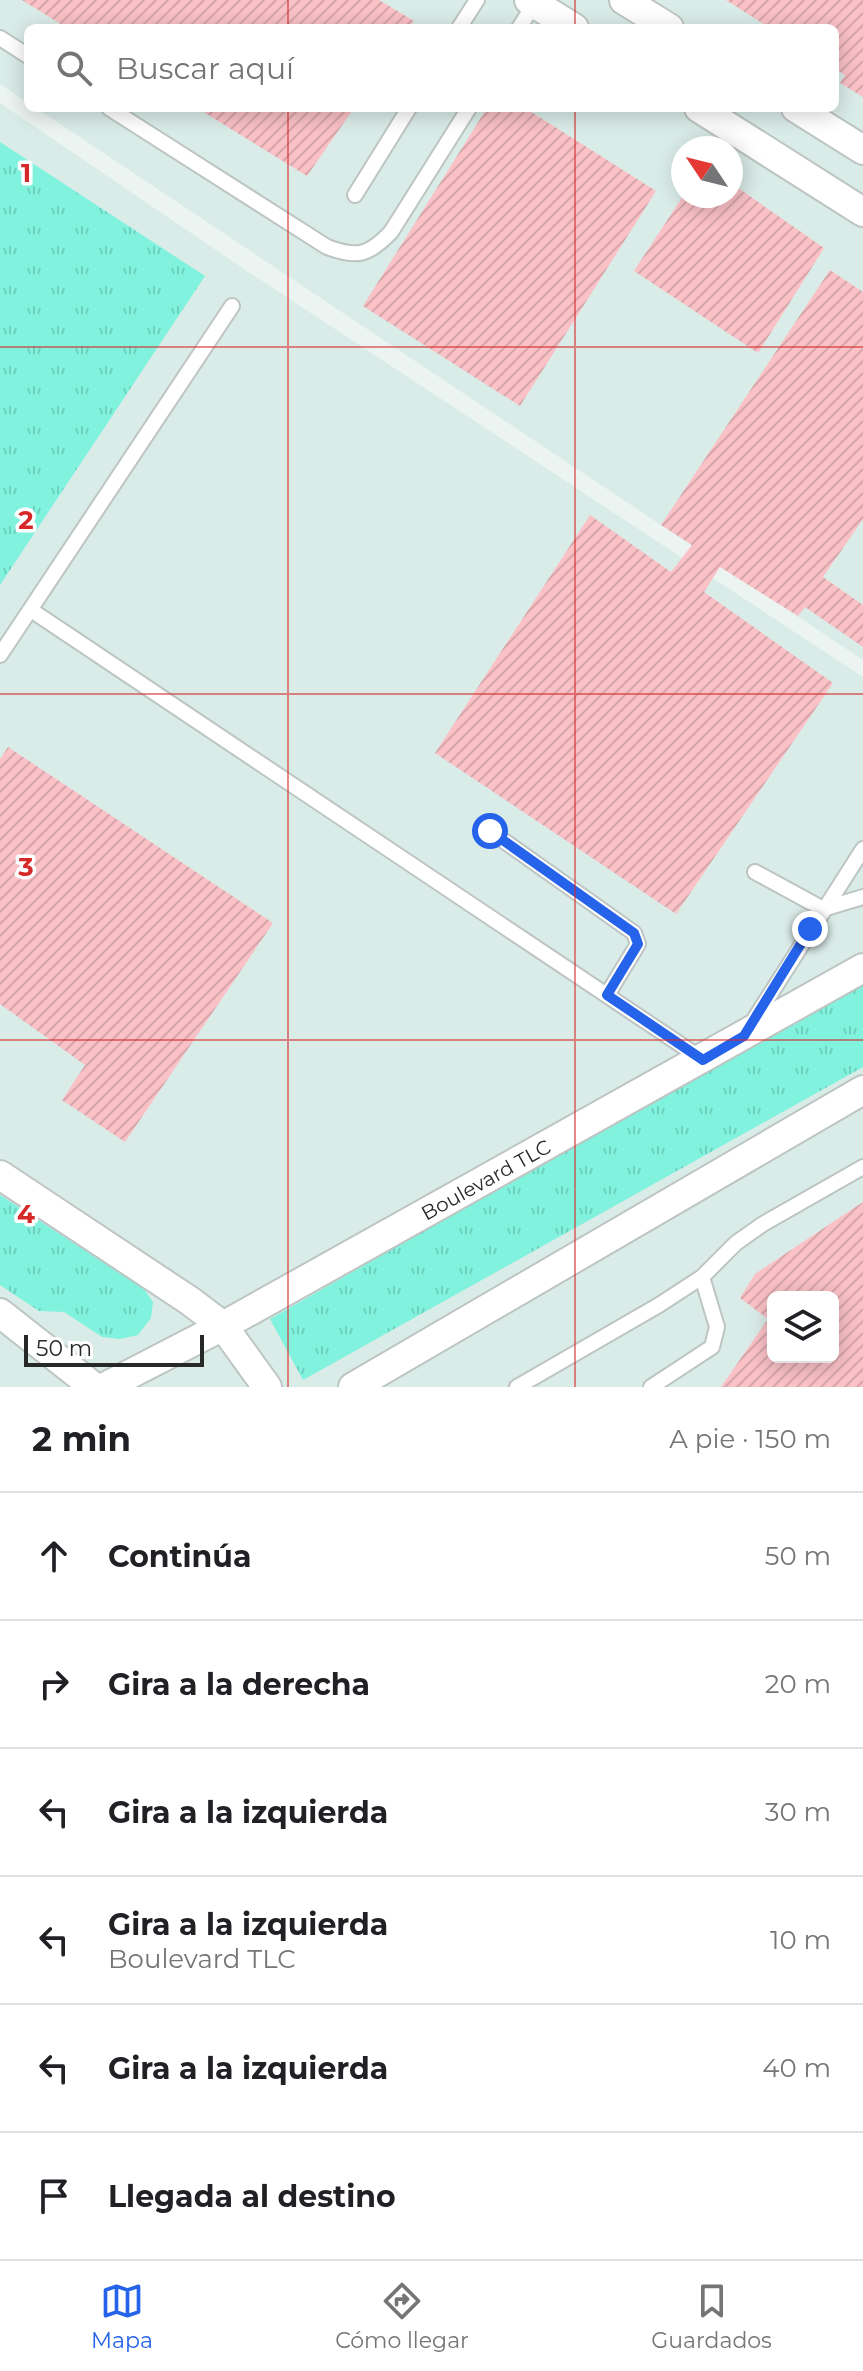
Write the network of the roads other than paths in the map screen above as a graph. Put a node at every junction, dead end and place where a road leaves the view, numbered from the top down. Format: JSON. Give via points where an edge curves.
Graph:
{"nodes":[{"id":1,"x":477,"y":0,"type":"edge"},
{"id":2,"x":624,"y":0,"type":"edge"},
{"id":3,"x":534,"y":1,"type":"edge"},
{"id":4,"x":462,"y":24,"type":"edge"},
{"id":5,"x":521,"y":24,"type":"edge"},
{"id":6,"x":568,"y":24,"type":"edge"},
{"id":7,"x":663,"y":24,"type":"edge"},
{"id":8,"x":0,"y":38,"type":"edge"},
{"id":9,"x":24,"y":53,"type":"edge"},
{"id":10,"x":115,"y":112,"type":"edge"},
{"id":11,"x":407,"y":112,"type":"edge"},
{"id":12,"x":466,"y":112,"type":"edge"},
{"id":13,"x":705,"y":112,"type":"edge"},
{"id":14,"x":802,"y":112,"type":"edge"},
{"id":15,"x":863,"y":150,"type":"edge"},
{"id":16,"x":355,"y":195,"type":"dead end"},
{"id":17,"x":863,"y":212,"type":"edge"},
{"id":18,"x":232,"y":306,"type":"dead end"},
{"id":19,"x":31,"y":610,"type":"junction"},
{"id":20,"x":0,"y":655,"type":"edge"},
{"id":21,"x":490,"y":831,"type":"dead end"},
{"id":22,"x":863,"y":849,"type":"edge"},
{"id":23,"x":755,"y":872,"type":"dead end"},
{"id":24,"x":863,"y":897,"type":"edge"},
{"id":25,"x":823,"y":909,"type":"junction"},
{"id":26,"x":863,"y":968,"type":"edge"},
{"id":27,"x":607,"y":995,"type":"junction"},
{"id":28,"x":744,"y":1036,"type":"junction"},
{"id":29,"x":703,"y":1060,"type":"junction"},
{"id":30,"x":863,"y":1090,"type":"edge"},
{"id":31,"x":863,"y":1167,"type":"edge"},
{"id":32,"x":0,"y":1175,"type":"edge"},
{"id":33,"x":702,"y":1277,"type":"junction"},
{"id":34,"x":0,"y":1313,"type":"edge"},
{"id":35,"x":223,"y":1326,"type":"junction"},
{"id":36,"x":94,"y":1387,"type":"edge"},
{"id":37,"x":105,"y":1387,"type":"edge"},
{"id":38,"x":267,"y":1387,"type":"edge"},
{"id":39,"x":353,"y":1387,"type":"edge"},
{"id":40,"x":517,"y":1387,"type":"edge"},
{"id":41,"x":651,"y":1387,"type":"edge"}],
"edges":[{"from":1,"to":4,"type":"lane"},
{"from":2,"to":7,"type":"street"},
{"from":3,"to":5,"type":"lane"},
{"from":3,"to":6,"type":"street"},
{"from":8,"to":9,"type":"lane"},
{"from":10,"to":12,"type":"lane","via":[[327,247],[363,254],[391,232]]},
{"from":11,"to":16,"type":"lane"},
{"from":13,"to":17,"type":"street"},
{"from":14,"to":15,"type":"street"},
{"from":18,"to":19,"type":"lane"},
{"from":19,"to":20,"type":"lane"},
{"from":19,"to":27,"type":"lane"},
{"from":21,"to":27,"type":"lane","via":[[634,933],[638,944]]},
{"from":22,"to":25,"type":"lane"},
{"from":23,"to":25,"type":"lane"},
{"from":24,"to":25,"type":"lane"},
{"from":25,"to":28,"type":"lane"},
{"from":26,"to":28,"type":"street","name":"Boulevard TLC"},
{"from":27,"to":29,"type":"lane"},
{"from":28,"to":29,"type":"street","name":"Boulevard TLC"},
{"from":29,"to":35,"type":"street","name":"Boulevard TLC"},
{"from":30,"to":39,"type":"street"},
{"from":31,"to":33,"type":"lane","via":[[763,1224]]},
{"from":32,"to":35,"type":"street"},
{"from":33,"to":40,"type":"lane"},
{"from":33,"to":41,"type":"lane","via":[[717,1327],[712,1347]]},
{"from":34,"to":36,"type":"street"},
{"from":35,"to":37,"type":"street","name":"Boulevard TLC"},
{"from":35,"to":38,"type":"street"}]}
